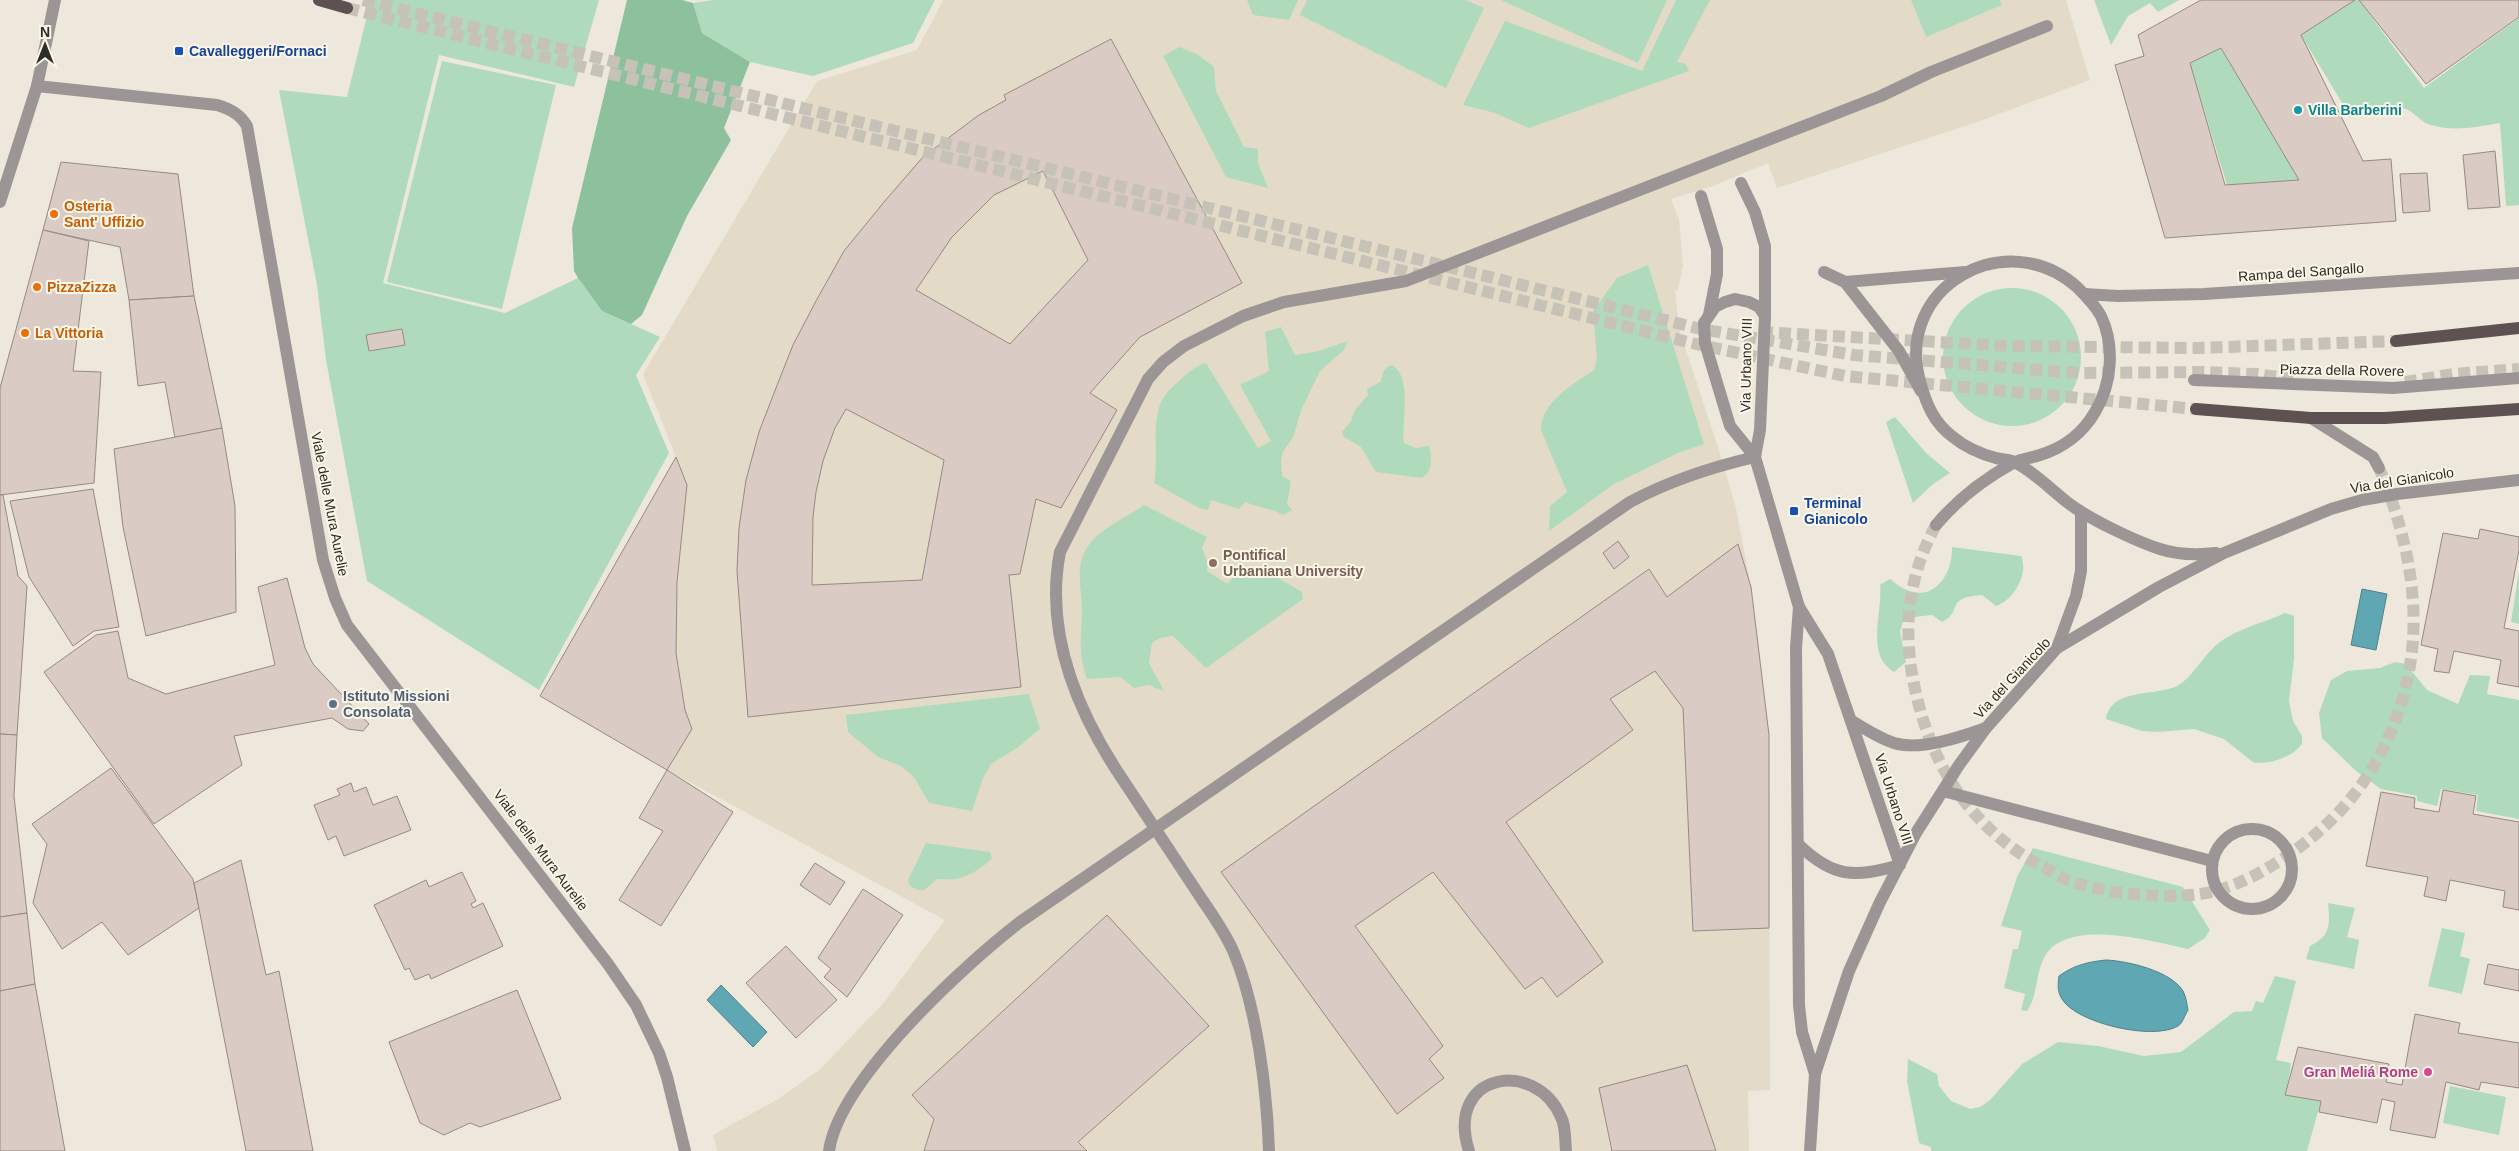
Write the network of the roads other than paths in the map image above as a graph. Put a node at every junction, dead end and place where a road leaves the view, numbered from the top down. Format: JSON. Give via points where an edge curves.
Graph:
{"nodes":[{"id":1,"x":55,"y":0,"type":"edge"},
{"id":2,"x":319,"y":0,"type":"edge"},
{"id":3,"x":347,"y":8,"type":"tunnel mouth"},
{"id":4,"x":2047,"y":26,"type":"dead end"},
{"id":5,"x":37,"y":86,"type":"junction"},
{"id":6,"x":1741,"y":183,"type":"dead end"},
{"id":7,"x":1701,"y":196,"type":"dead end"},
{"id":8,"x":0,"y":202,"type":"edge"},
{"id":9,"x":1824,"y":272,"type":"dead end"},
{"id":10,"x":1965,"y":272,"type":"junction"},
{"id":11,"x":2519,"y":273,"type":"edge"},
{"id":12,"x":1845,"y":282,"type":"junction"},
{"id":13,"x":2084,"y":294,"type":"junction"},
{"id":14,"x":1709,"y":315,"type":"junction"},
{"id":15,"x":1765,"y":316,"type":"junction"},
{"id":16,"x":2519,"y":328,"type":"edge"},
{"id":17,"x":2396,"y":341,"type":"tunnel mouth"},
{"id":18,"x":2519,"y":378,"type":"edge"},
{"id":19,"x":2194,"y":380,"type":"dead end"},
{"id":20,"x":1925,"y":398,"type":"junction"},
{"id":21,"x":2196,"y":409,"type":"tunnel mouth"},
{"id":22,"x":2519,"y":409,"type":"edge"},
{"id":23,"x":2311,"y":418,"type":"junction"},
{"id":24,"x":1755,"y":458,"type":"junction"},
{"id":25,"x":2015,"y":462,"type":"junction"},
{"id":26,"x":2380,"y":468,"type":"tunnel mouth"},
{"id":27,"x":2519,"y":480,"type":"edge"},
{"id":28,"x":2081,"y":513,"type":"junction"},
{"id":29,"x":1936,"y":525,"type":"tunnel mouth"},
{"id":30,"x":2224,"y":552,"type":"junction"},
{"id":31,"x":1799,"y":607,"type":"junction"},
{"id":32,"x":2057,"y":648,"type":"junction"},
{"id":33,"x":1852,"y":721,"type":"junction"},
{"id":34,"x":1986,"y":728,"type":"junction"},
{"id":35,"x":1943,"y":791,"type":"junction"},
{"id":36,"x":1798,"y":844,"type":"junction"},
{"id":37,"x":2212,"y":861,"type":"junction"},
{"id":38,"x":1900,"y":865,"type":"junction"},
{"id":39,"x":1814,"y":1074,"type":"junction"},
{"id":40,"x":685,"y":1151,"type":"edge"},
{"id":41,"x":829,"y":1151,"type":"edge"},
{"id":42,"x":1269,"y":1151,"type":"edge"},
{"id":43,"x":1469,"y":1151,"type":"edge"},
{"id":44,"x":1566,"y":1151,"type":"edge"},
{"id":45,"x":1810,"y":1151,"type":"edge"}],
"edges":[{"from":1,"to":5,"type":"street"},
{"from":2,"to":3,"type":"main road"},
{"from":4,"to":42,"type":"street","bridge":true,"via":[[1881,96],[1406,281],[1284,302],[1243,316],[1184,346],[1148,379],[1060,552],[1054,599],[1062,657],[1084,712],[1123,780],[1234,952],[1248,998],[1268,1116]]},
{"from":5,"to":8,"type":"street"},
{"from":5,"to":40,"type":"street","name":"Viale delle Mura Aurelie","via":[[217,105],[241,117],[247,126],[317,526],[327,574],[340,611],[365,650],[452,758],[624,985],[658,1053],[674,1101]]},
{"from":6,"to":15,"type":"street","via":[[1755,212],[1765,246]]},
{"from":7,"to":14,"type":"street","via":[[1717,248],[1717,274]]},
{"from":9,"to":12,"type":"street"},
{"from":10,"to":12,"type":"street"},
{"from":10,"to":13,"type":"street","via":[[1987,265],[2020,262],[2055,272]]},
{"from":10,"to":20,"type":"street","via":[[1941,290],[1928,307],[1920,327],[1916,348],[1917,372]]},
{"from":11,"to":13,"type":"street","name":"Rampa del Sangallo","via":[[2204,294]]},
{"from":12,"to":20,"type":"street","via":[[1899,351]]},
{"from":13,"to":25,"type":"street","via":[[2100,314],[2108,344],[2110,362],[2101,400],[2090,420],[2065,444]]},
{"from":14,"to":15,"type":"street","name":"Via Urbano VIII","via":[[1718,304],[1735,299],[1754,304]]},
{"from":14,"to":24,"type":"street","name":"Via Urbano VIII","via":[[1704,323],[1705,343],[1730,426]]},
{"from":15,"to":24,"type":"street","name":"Via Urbano VIII","via":[[1760,430]]},
{"from":16,"to":17,"type":"main road"},
{"from":18,"to":19,"type":"street","name":"Piazza della Rovere","via":[[2392,388]]},
{"from":20,"to":25,"type":"street","via":[[1935,418],[1954,438],[1982,453]]},
{"from":21,"to":23,"type":"main road"},
{"from":22,"to":23,"type":"main road","via":[[2385,418]]},
{"from":23,"to":26,"type":"street","via":[[2373,458]]},
{"from":24,"to":31,"type":"street","name":"Via Urbano VIII"},
{"from":24,"to":41,"type":"street","via":[[1724,464],[1673,481],[1630,502],[1020,922],[949,983],[872,1069],[850,1098]]},
{"from":25,"to":28,"type":"street"},
{"from":25,"to":29,"type":"street","via":[[1953,505]]},
{"from":27,"to":30,"type":"street","name":"Via del Gianicolo","via":[[2362,500],[2331,509]]},
{"from":28,"to":30,"type":"street","via":[[2160,549],[2200,555]]},
{"from":28,"to":32,"type":"street","via":[[2081,571],[2076,596]]},
{"from":30,"to":32,"type":"street","name":"Via del Gianicolo"},
{"from":31,"to":33,"type":"street","name":"Via Urbano VIII","via":[[1828,654]]},
{"from":31,"to":36,"type":"street","name":"Via Urbano VIII","via":[[1796,648]]},
{"from":32,"to":34,"type":"street","name":"Via del Gianicolo"},
{"from":33,"to":34,"type":"street","name":"Via Urbano VIII","via":[[1895,743],[1939,742]]},
{"from":33,"to":38,"type":"street","name":"Via Urbano VIII"},
{"from":34,"to":35,"type":"street","name":"Via del Gianicolo"},
{"from":35,"to":37,"type":"street"},
{"from":35,"to":38,"type":"street","name":"Via del Gianicolo"},
{"from":36,"to":38,"type":"street","name":"Via Urbano VIII","via":[[1824,866],[1841,872],[1861,873]]},
{"from":36,"to":39,"type":"street","name":"Via Urbano VIII","via":[[1799,1005],[1802,1032]]},
{"from":37,"to":37,"type":"street","via":[[2211,875],[2216,889],[2238,907],[2265,907],[2278,900],[2292,876],[2292,864],[2282,841],[2259,829],[2234,831],[2216,849]]},
{"from":38,"to":39,"type":"street","name":"Via del Gianicolo","via":[[1849,971]]},
{"from":39,"to":45,"type":"street","name":"Via del Gianicolo"},
{"from":43,"to":44,"type":"street","via":[[1464,1134],[1465,1112],[1472,1097],[1480,1089],[1503,1082],[1518,1082],[1548,1095],[1562,1119]]}]}
